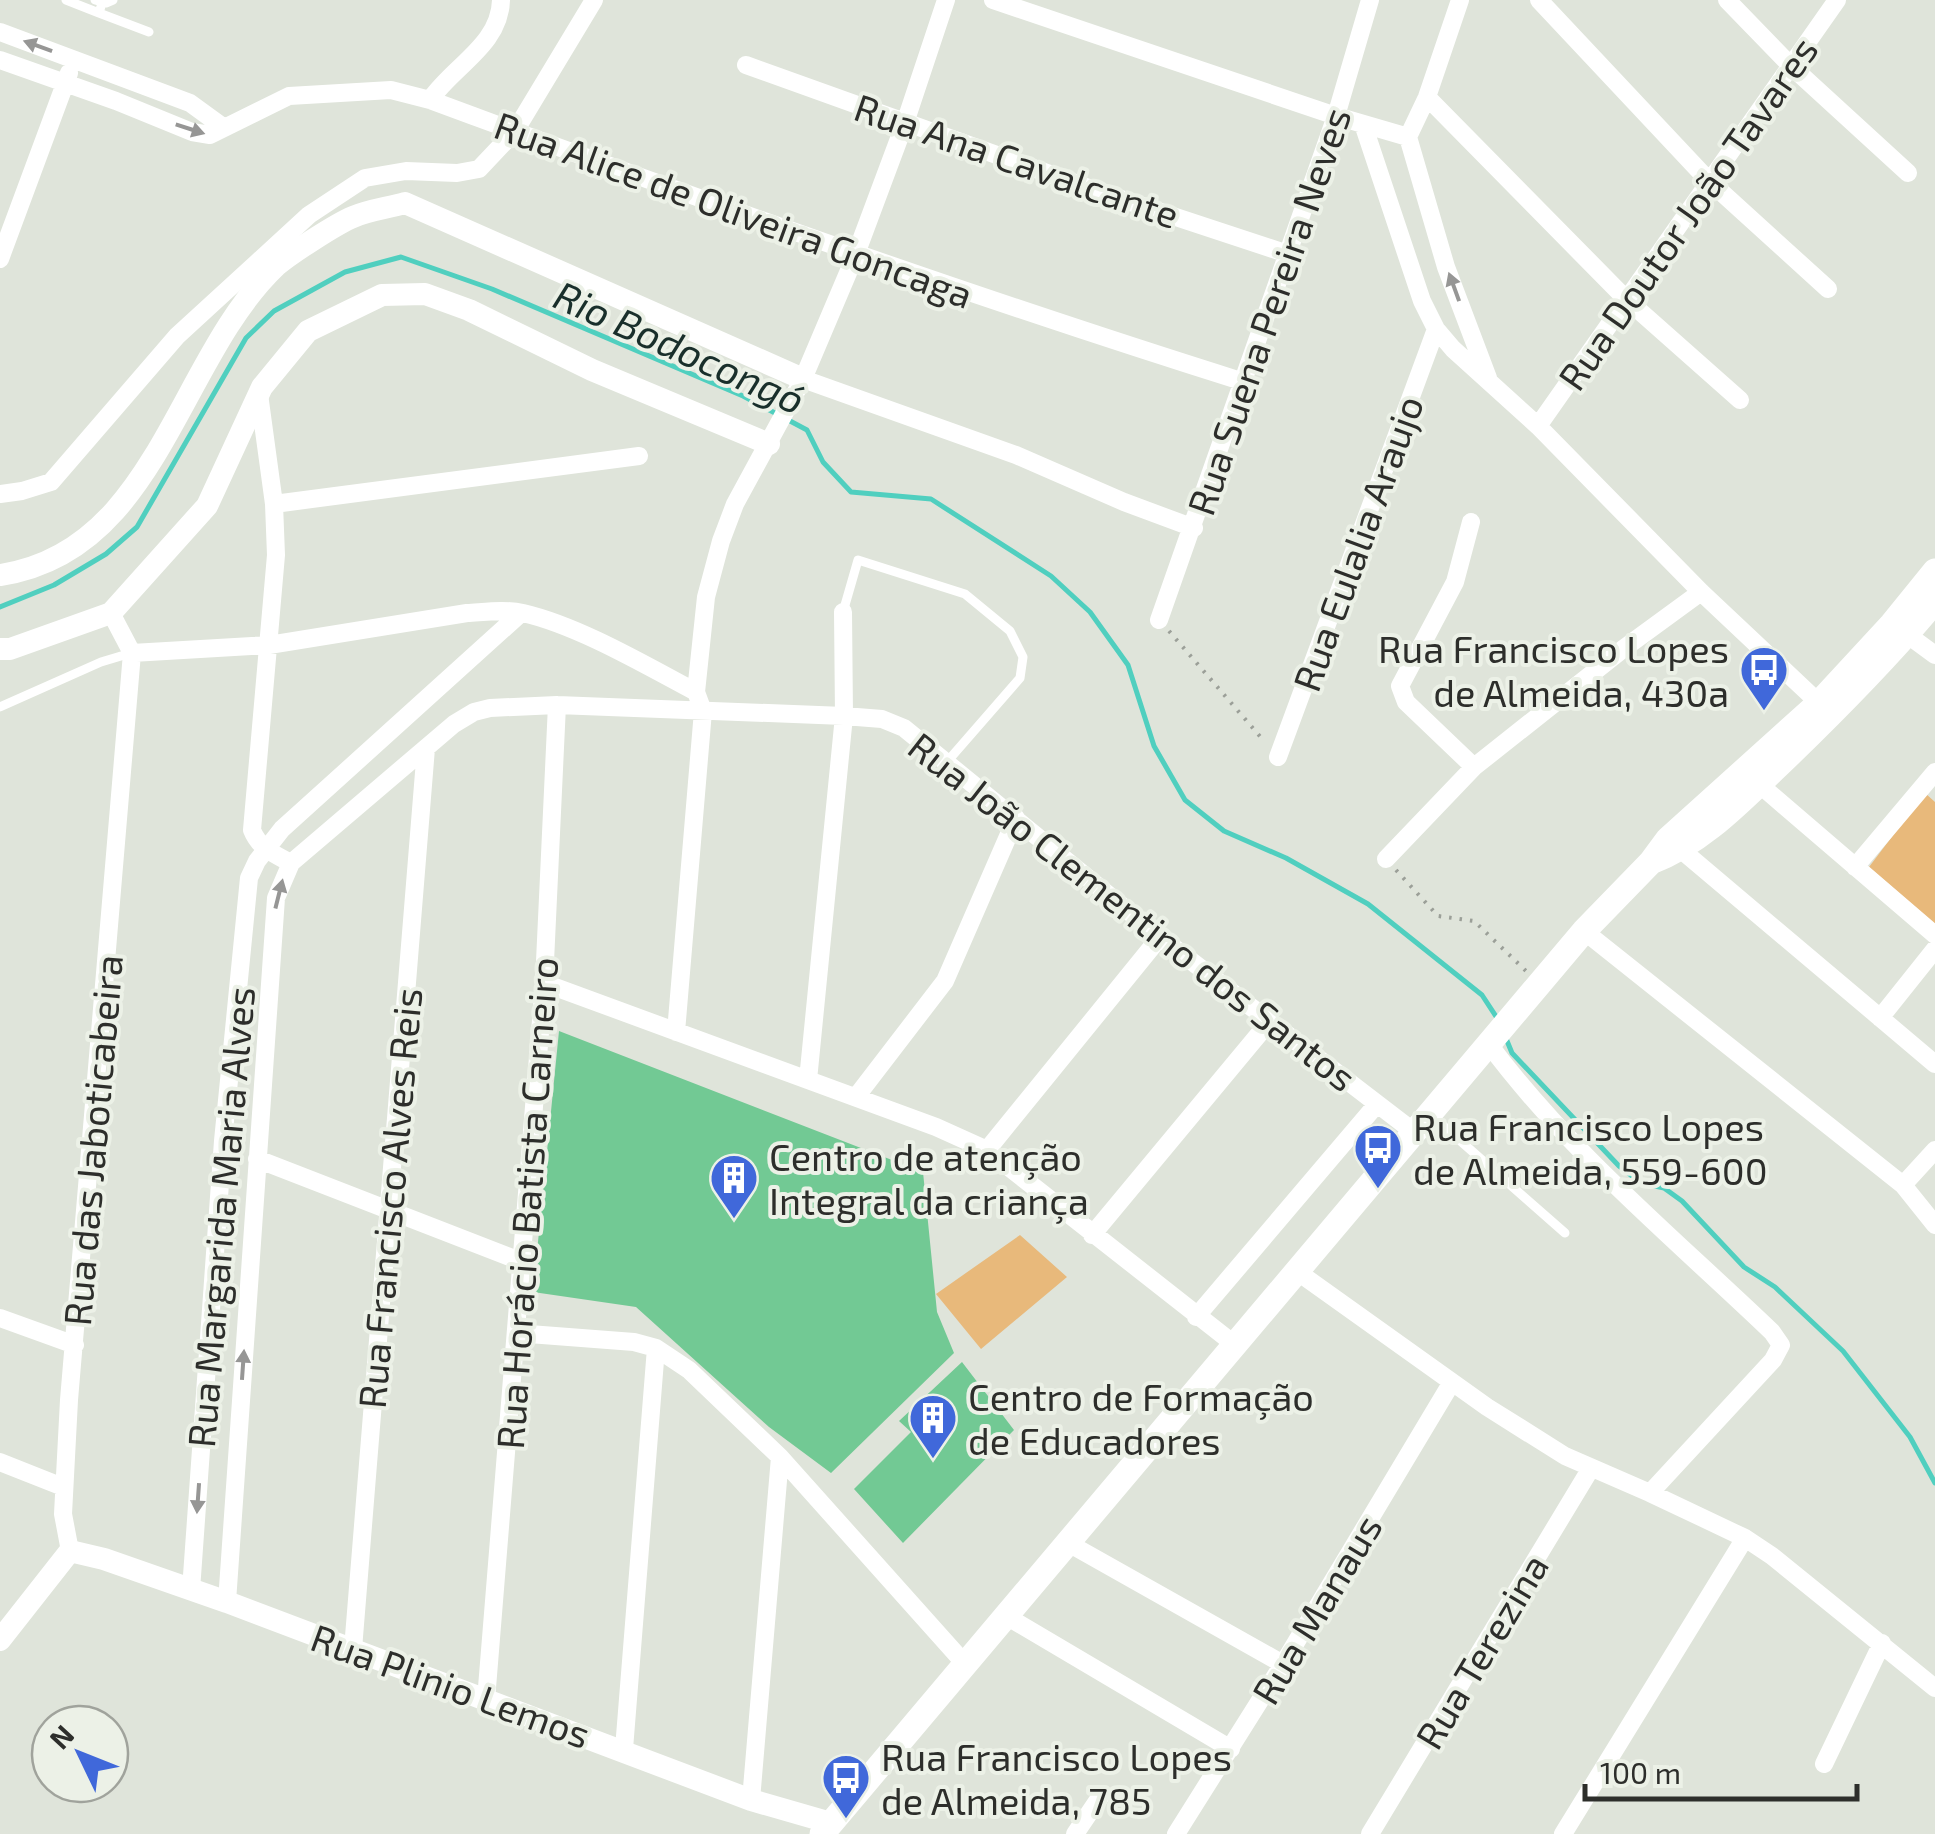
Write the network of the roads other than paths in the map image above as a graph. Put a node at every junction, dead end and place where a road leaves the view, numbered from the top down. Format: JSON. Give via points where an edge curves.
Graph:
{"nodes":[{"id":1,"x":66,"y":0,"type":"edge"},
{"id":2,"x":113,"y":0,"type":"edge"},
{"id":3,"x":501,"y":0,"type":"edge"},
{"id":4,"x":594,"y":0,"type":"edge"},
{"id":5,"x":946,"y":0,"type":"edge"},
{"id":6,"x":992,"y":0,"type":"edge"},
{"id":7,"x":1370,"y":0,"type":"edge"},
{"id":8,"x":1460,"y":0,"type":"edge"},
{"id":9,"x":1539,"y":0,"type":"edge"},
{"id":10,"x":1727,"y":0,"type":"edge"},
{"id":11,"x":1836,"y":0,"type":"edge"},
{"id":12,"x":99,"y":5,"type":"edge"},
{"id":13,"x":0,"y":32,"type":"edge"},
{"id":14,"x":149,"y":32,"type":"dead end"},
{"id":15,"x":75,"y":59,"type":"junction"},
{"id":16,"x":0,"y":60,"type":"edge"},
{"id":17,"x":1790,"y":65,"type":"junction"},
{"id":18,"x":746,"y":66,"type":"dead end"},
{"id":19,"x":65,"y":83,"type":"junction"},
{"id":20,"x":157,"y":90,"type":"junction"},
{"id":21,"x":1427,"y":97,"type":"junction"},
{"id":22,"x":430,"y":100,"type":"junction"},
{"id":23,"x":146,"y":113,"type":"junction"},
{"id":24,"x":1336,"y":116,"type":"junction"},
{"id":25,"x":906,"y":120,"type":"junction"},
{"id":26,"x":1363,"y":124,"type":"junction"},
{"id":27,"x":223,"y":127,"type":"junction"},
{"id":28,"x":515,"y":132,"type":"junction"},
{"id":29,"x":1408,"y":137,"type":"junction"},
{"id":30,"x":1908,"y":173,"type":"dead end"},
{"id":31,"x":1708,"y":180,"type":"junction"},
{"id":32,"x":856,"y":254,"type":"junction"},
{"id":33,"x":1288,"y":254,"type":"junction"},
{"id":34,"x":0,"y":259,"type":"edge"},
{"id":35,"x":1828,"y":289,"type":"dead end"},
{"id":36,"x":1626,"y":299,"type":"junction"},
{"id":37,"x":1436,"y":328,"type":"junction"},
{"id":38,"x":1488,"y":378,"type":"junction"},
{"id":39,"x":1244,"y":382,"type":"junction"},
{"id":40,"x":798,"y":388,"type":"junction"},
{"id":41,"x":259,"y":394,"type":"junction"},
{"id":42,"x":1740,"y":400,"type":"dead end"},
{"id":43,"x":1538,"y":426,"type":"junction"},
{"id":44,"x":772,"y":440,"type":"junction"},
{"id":45,"x":639,"y":456,"type":"dead end"},
{"id":46,"x":0,"y":494,"type":"edge"},
{"id":47,"x":274,"y":504,"type":"junction"},
{"id":48,"x":1471,"y":522,"type":"dead end"},
{"id":49,"x":1194,"y":528,"type":"junction"},
{"id":50,"x":1935,"y":571,"type":"edge"},
{"id":51,"x":0,"y":575,"type":"edge"},
{"id":52,"x":1701,"y":592,"type":"junction"},
{"id":53,"x":1935,"y":601,"type":"edge"},
{"id":54,"x":843,"y":612,"type":"joint"},
{"id":55,"x":111,"y":613,"type":"junction"},
{"id":56,"x":522,"y":613,"type":"junction"},
{"id":57,"x":1159,"y":620,"type":"road end"},
{"id":58,"x":1900,"y":629,"type":"junction"},
{"id":59,"x":269,"y":645,"type":"junction"},
{"id":60,"x":0,"y":649,"type":"edge"},
{"id":61,"x":132,"y":653,"type":"junction"},
{"id":62,"x":1935,"y":655,"type":"edge"},
{"id":63,"x":696,"y":692,"type":"junction"},
{"id":64,"x":1818,"y":703,"type":"junction"},
{"id":65,"x":557,"y":705,"type":"junction"},
{"id":66,"x":0,"y":707,"type":"edge"},
{"id":67,"x":702,"y":711,"type":"junction"},
{"id":68,"x":844,"y":716,"type":"junction"},
{"id":69,"x":426,"y":748,"type":"junction"},
{"id":70,"x":1278,"y":757,"type":"road end"},
{"id":71,"x":946,"y":763,"type":"junction"},
{"id":72,"x":1474,"y":767,"type":"junction"},
{"id":73,"x":1933,"y":778,"type":"edge"},
{"id":74,"x":1759,"y":784,"type":"junction"},
{"id":75,"x":1016,"y":818,"type":"junction"},
{"id":76,"x":1674,"y":845,"type":"junction"},
{"id":77,"x":265,"y":849,"type":"junction"},
{"id":78,"x":1386,"y":859,"type":"road end"},
{"id":79,"x":292,"y":863,"type":"junction"},
{"id":80,"x":1855,"y":867,"type":"junction"},
{"id":81,"x":272,"y":928,"type":"joint"},
{"id":82,"x":1584,"y":930,"type":"junction"},
{"id":83,"x":1935,"y":935,"type":"edge"},
{"id":84,"x":1160,"y":936,"type":"junction"},
{"id":85,"x":1935,"y":949,"type":"edge"},
{"id":86,"x":544,"y":983,"type":"junction"},
{"id":87,"x":1880,"y":1018,"type":"junction"},
{"id":88,"x":1268,"y":1022,"type":"junction"},
{"id":89,"x":676,"y":1032,"type":"junction"},
{"id":90,"x":1495,"y":1035,"type":"junction"},
{"id":91,"x":1935,"y":1064,"type":"edge"},
{"id":92,"x":808,"y":1080,"type":"junction"},
{"id":93,"x":856,"y":1096,"type":"junction"},
{"id":94,"x":1377,"y":1104,"type":"junction"},
{"id":95,"x":1422,"y":1123,"type":"junction"},
{"id":96,"x":986,"y":1150,"type":"junction"},
{"id":97,"x":1935,"y":1150,"type":"edge"},
{"id":98,"x":257,"y":1159,"type":"junction"},
{"id":99,"x":1903,"y":1185,"type":"junction"},
{"id":100,"x":387,"y":1210,"type":"junction"},
{"id":101,"x":1934,"y":1219,"type":"edge"},
{"id":102,"x":1092,"y":1234,"type":"junction"},
{"id":103,"x":1565,"y":1234,"type":"dead end"},
{"id":104,"x":520,"y":1261,"type":"junction"},
{"id":105,"x":1295,"y":1270,"type":"junction"},
{"id":106,"x":1196,"y":1317,"type":"junction"},
{"id":107,"x":0,"y":1318,"type":"edge"},
{"id":108,"x":516,"y":1333,"type":"junction"},
{"id":109,"x":1234,"y":1344,"type":"junction"},
{"id":110,"x":76,"y":1346,"type":"junction"},
{"id":111,"x":656,"y":1348,"type":"junction"},
{"id":112,"x":1452,"y":1382,"type":"junction"},
{"id":113,"x":780,"y":1456,"type":"junction"},
{"id":114,"x":0,"y":1462,"type":"edge"},
{"id":115,"x":1591,"y":1468,"type":"junction"},
{"id":116,"x":63,"y":1487,"type":"junction"},
{"id":117,"x":1650,"y":1493,"type":"junction"},
{"id":118,"x":1745,"y":1538,"type":"junction"},
{"id":119,"x":1068,"y":1543,"type":"junction"},
{"id":120,"x":70,"y":1550,"type":"junction"},
{"id":121,"x":192,"y":1590,"type":"junction"},
{"id":122,"x":228,"y":1602,"type":"junction"},
{"id":123,"x":1006,"y":1616,"type":"junction"},
{"id":124,"x":1,"y":1635,"type":"edge"},
{"id":125,"x":1882,"y":1644,"type":"junction"},
{"id":126,"x":353,"y":1649,"type":"junction"},
{"id":127,"x":1283,"y":1664,"type":"junction"},
{"id":128,"x":966,"y":1665,"type":"junction"},
{"id":129,"x":1935,"y":1688,"type":"edge"},
{"id":130,"x":486,"y":1700,"type":"junction"},
{"id":131,"x":624,"y":1749,"type":"junction"},
{"id":132,"x":1230,"y":1749,"type":"junction"},
{"id":133,"x":1824,"y":1764,"type":"dead end"},
{"id":134,"x":1100,"y":1797,"type":"dead end"},
{"id":135,"x":751,"y":1800,"type":"junction"},
{"id":136,"x":827,"y":1828,"type":"edge"},
{"id":137,"x":1074,"y":1834,"type":"edge"},
{"id":138,"x":1176,"y":1834,"type":"edge"},
{"id":139,"x":1370,"y":1834,"type":"edge"},
{"id":140,"x":1563,"y":1834,"type":"edge"}],
"edges":[{"from":1,"to":12,"type":"lane"},
{"from":2,"to":12,"type":"lane"},
{"from":3,"to":22,"type":"street","via":[[487,38]]},
{"from":4,"to":28,"type":"street"},
{"from":5,"to":25,"type":"street"},
{"from":6,"to":24,"type":"street"},
{"from":7,"to":24,"type":"street","name":"Rua Suena Pereira Neves"},
{"from":8,"to":21,"type":"street"},
{"from":9,"to":31,"type":"street"},
{"from":10,"to":17,"type":"street"},
{"from":11,"to":17,"type":"street","name":"Rua Doutor João Tavares"},
{"from":12,"to":14,"type":"lane"},
{"from":15,"to":13,"type":"street","one_way":true},
{"from":15,"to":19,"type":"street"},
{"from":15,"to":20,"type":"street"},
{"from":16,"to":19,"type":"street"},
{"from":17,"to":30,"type":"street"},
{"from":17,"to":31,"type":"street","name":"Rua Doutor João Tavares"},
{"from":18,"to":25,"type":"street","name":"Rua Ana Cavalcante"},
{"from":19,"to":23,"type":"street"},
{"from":19,"to":34,"type":"street"},
{"from":20,"to":23,"type":"street"},
{"from":20,"to":27,"type":"street"},
{"from":21,"to":29,"type":"street"},
{"from":21,"to":36,"type":"street"},
{"from":22,"to":27,"type":"street","name":"Rua Alice de Oliveira Goncaga","via":[[391,90],[289,96]]},
{"from":22,"to":28,"type":"street","name":"Rua Alice de Oliveira Goncaga"},
{"from":23,"to":27,"type":"street","one_way":true,"via":[[192,132],[210,135]]},
{"from":24,"to":26,"type":"street"},
{"from":24,"to":33,"type":"street","name":"Rua Suena Pereira Neves"},
{"from":25,"to":32,"type":"street"},
{"from":25,"to":33,"type":"street","name":"Rua Ana Cavalcante"},
{"from":26,"to":29,"type":"street"},
{"from":26,"to":37,"type":"street"},
{"from":28,"to":32,"type":"street","name":"Rua Alice de Oliveira Goncaga"},
{"from":28,"to":46,"type":"street","via":[[479,169],[365,178],[309,214],[177,336],[51,482]]},
{"from":38,"to":29,"type":"street","one_way":true},
{"from":31,"to":35,"type":"street"},
{"from":31,"to":36,"type":"street","name":"Rua Doutor João Tavares"},
{"from":32,"to":39,"type":"street","name":"Rua Alice de Oliveira Goncaga"},
{"from":32,"to":40,"type":"street"},
{"from":33,"to":39,"type":"street","name":"Rua Suena Pereira Neves"},
{"from":36,"to":42,"type":"street"},
{"from":36,"to":43,"type":"street","name":"Rua Doutor João Tavares"},
{"from":37,"to":38,"type":"street"},
{"from":37,"to":70,"type":"street","name":"Rua Eulalia Araujo"},
{"from":38,"to":43,"type":"street"},
{"from":39,"to":49,"type":"street","name":"Rua Suena Pereira Neves"},
{"from":40,"to":44,"type":"street"},
{"from":40,"to":49,"type":"street","via":[[1016,455]]},
{"from":40,"to":51,"type":"street","via":[[405,203],[353,217],[277,265],[224,329],[170,434],[106,524],[34,570]]},
{"from":41,"to":44,"type":"street","via":[[308,331],[382,295],[424,294],[592,370]]},
{"from":41,"to":47,"type":"street"},
{"from":41,"to":55,"type":"street","via":[[207,506]]},
{"from":43,"to":52,"type":"street"},
{"from":44,"to":63,"type":"street","via":[[735,504],[714,562]]},
{"from":45,"to":47,"type":"street"},
{"from":47,"to":59,"type":"street"},
{"from":48,"to":72,"type":"street","via":[[1448,596],[1402,679],[1401,694]]},
{"from":49,"to":57,"type":"street","name":"Rua Suena Pereira Neves"},
{"from":50,"to":58,"type":"main road"},
{"from":52,"to":64,"type":"street"},
{"from":52,"to":72,"type":"street"},
{"from":53,"to":58,"type":"main road"},
{"from":54,"to":68,"type":"street"},
{"from":54,"to":71,"type":"lane","via":[[858,560],[965,594],[1010,631],[1023,657],[1020,678]]},
{"from":55,"to":60,"type":"street"},
{"from":55,"to":61,"type":"street"},
{"from":56,"to":59,"type":"street","via":[[467,613]]},
{"from":56,"to":63,"type":"street"},
{"from":56,"to":77,"type":"street","name":"Rua Margarida Maria Alves"},
{"from":58,"to":62,"type":"street"},
{"from":58,"to":64,"type":"main road"},
{"from":58,"to":74,"type":"main road","via":[[1833,713]]},
{"from":59,"to":61,"type":"street"},
{"from":59,"to":77,"type":"street","via":[[252,812],[252,830]]},
{"from":61,"to":66,"type":"lane"},
{"from":61,"to":110,"type":"street","name":"Rua das Jaboticabeira"},
{"from":63,"to":67,"type":"street"},
{"from":64,"to":76,"type":"main road"},
{"from":65,"to":67,"type":"street","name":"Rua João Clementino dos Santos"},
{"from":65,"to":69,"type":"street","name":"Rua João Clementino dos Santos","via":[[474,712]]},
{"from":65,"to":86,"type":"street","name":"Rua Horácio Batista Carneiro"},
{"from":67,"to":68,"type":"street","name":"Rua João Clementino dos Santos"},
{"from":67,"to":89,"type":"street"},
{"from":68,"to":71,"type":"street","name":"Rua João Clementino dos Santos","via":[[904,728]]},
{"from":68,"to":92,"type":"street"},
{"from":69,"to":79,"type":"street","name":"Rua João Clementino dos Santos"},
{"from":69,"to":100,"type":"street","name":"Rua Francisco Alves Reis"},
{"from":71,"to":75,"type":"street","name":"Rua João Clementino dos Santos"},
{"from":72,"to":78,"type":"street"},
{"from":73,"to":80,"type":"street"},
{"from":74,"to":76,"type":"main road"},
{"from":74,"to":80,"type":"street"},
{"from":75,"to":84,"type":"street","name":"Rua João Clementino dos Santos"},
{"from":75,"to":93,"type":"street","via":[[945,981]]},
{"from":76,"to":82,"type":"main road"},
{"from":76,"to":87,"type":"street"},
{"from":77,"to":79,"type":"street"},
{"from":77,"to":121,"type":"street","name":"Rua Margarida Maria Alves","one_way":true,"via":[[249,878],[230,1066]]},
{"from":81,"to":79,"type":"street","name":"Rua João Clementino dos Santos","one_way":true},
{"from":80,"to":83,"type":"street"},
{"from":81,"to":98,"type":"street","name":"Rua Margarida Maria Alves"},
{"from":82,"to":90,"type":"main road"},
{"from":82,"to":99,"type":"street"},
{"from":84,"to":88,"type":"street","name":"Rua João Clementino dos Santos"},
{"from":84,"to":96,"type":"street"},
{"from":85,"to":87,"type":"street"},
{"from":86,"to":89,"type":"street"},
{"from":86,"to":104,"type":"street","name":"Rua Horácio Batista Carneiro"},
{"from":87,"to":91,"type":"street"},
{"from":88,"to":94,"type":"street","name":"Rua João Clementino dos Santos"},
{"from":88,"to":102,"type":"street"},
{"from":89,"to":92,"type":"street"},
{"from":90,"to":95,"type":"main road"},
{"from":90,"to":117,"type":"street","via":[[1530,1096],[1781,1345]]},
{"from":92,"to":93,"type":"street"},
{"from":93,"to":96,"type":"street"},
{"from":94,"to":95,"type":"street","name":"Rua João Clementino dos Santos"},
{"from":94,"to":106,"type":"street"},
{"from":95,"to":103,"type":"lane"},
{"from":95,"to":105,"type":"main road"},
{"from":96,"to":102,"type":"street"},
{"from":97,"to":99,"type":"street"},
{"from":98,"to":100,"type":"street"},
{"from":122,"to":98,"type":"street","name":"Rua Margarida Maria Alves","one_way":true},
{"from":99,"to":101,"type":"street"},
{"from":100,"to":104,"type":"street"},
{"from":100,"to":126,"type":"street","name":"Rua Francisco Alves Reis"},
{"from":102,"to":106,"type":"street"},
{"from":104,"to":108,"type":"street","name":"Rua Horácio Batista Carneiro"},
{"from":105,"to":109,"type":"main road"},
{"from":105,"to":112,"type":"street"},
{"from":106,"to":109,"type":"street"},
{"from":107,"to":110,"type":"street"},
{"from":108,"to":111,"type":"street"},
{"from":108,"to":130,"type":"street","name":"Rua Horácio Batista Carneiro"},
{"from":109,"to":119,"type":"main road"},
{"from":110,"to":116,"type":"street","name":"Rua das Jaboticabeira"},
{"from":111,"to":113,"type":"street","via":[[689,1370]]},
{"from":111,"to":131,"type":"street"},
{"from":112,"to":115,"type":"street"},
{"from":112,"to":127,"type":"street","name":"Rua Manaus"},
{"from":113,"to":128,"type":"street"},
{"from":113,"to":135,"type":"street"},
{"from":114,"to":116,"type":"street"},
{"from":115,"to":117,"type":"street"},
{"from":115,"to":139,"type":"street","name":"Rua Terezina"},
{"from":116,"to":120,"type":"street","name":"Rua das Jaboticabeira"},
{"from":117,"to":118,"type":"street"},
{"from":118,"to":125,"type":"street"},
{"from":118,"to":140,"type":"street"},
{"from":119,"to":123,"type":"main road"},
{"from":119,"to":127,"type":"street"},
{"from":120,"to":121,"type":"street","name":"Rua Plinio Lemos"},
{"from":120,"to":124,"type":"street"},
{"from":121,"to":122,"type":"street","name":"Rua Plinio Lemos"},
{"from":122,"to":126,"type":"street","name":"Rua Plinio Lemos"},
{"from":123,"to":128,"type":"main road"},
{"from":123,"to":132,"type":"street"},
{"from":125,"to":129,"type":"street"},
{"from":125,"to":133,"type":"street"},
{"from":126,"to":130,"type":"street","name":"Rua Plinio Lemos"},
{"from":127,"to":132,"type":"street","name":"Rua Manaus"},
{"from":128,"to":136,"type":"main road"},
{"from":130,"to":131,"type":"street","name":"Rua Plinio Lemos"},
{"from":131,"to":135,"type":"street","name":"Rua Plinio Lemos"},
{"from":132,"to":138,"type":"street","name":"Rua Manaus"},
{"from":134,"to":137,"type":"street"},
{"from":135,"to":136,"type":"street","name":"Rua Plinio Lemos"}]}
